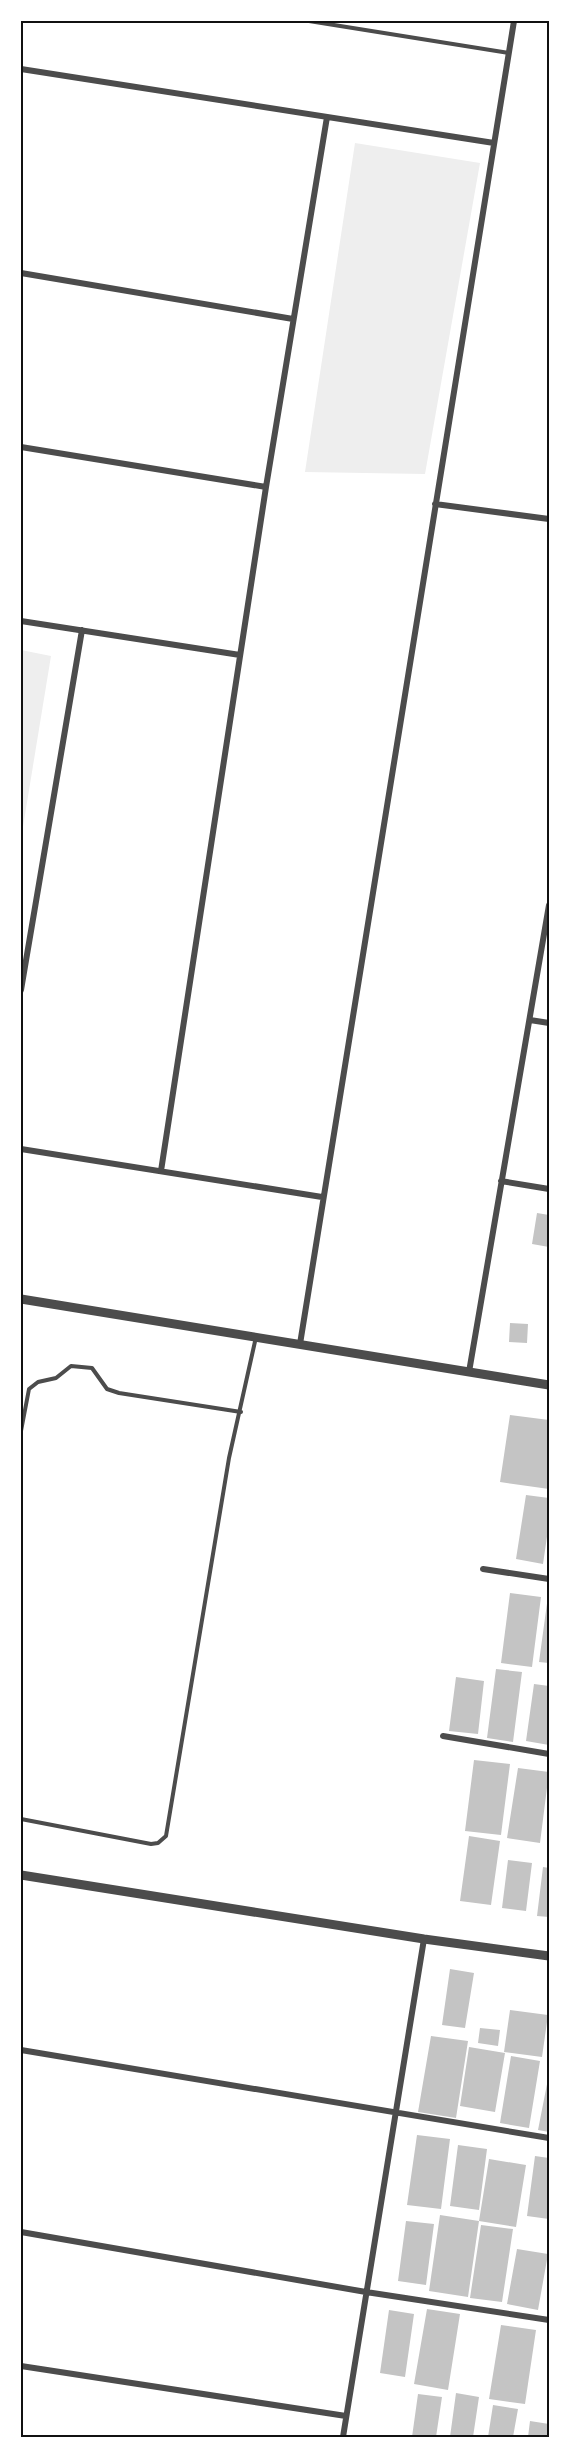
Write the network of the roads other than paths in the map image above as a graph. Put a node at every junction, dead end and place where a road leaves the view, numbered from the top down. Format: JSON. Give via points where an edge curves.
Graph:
{"nodes":[{"id":1,"x":309,"y":21,"type":"edge"},
{"id":2,"x":514,"y":21,"type":"edge"},
{"id":3,"x":509,"y":53,"type":"junction"},
{"id":4,"x":21,"y":69,"type":"edge"},
{"id":5,"x":327,"y":117,"type":"junction"},
{"id":6,"x":494,"y":143,"type":"junction"},
{"id":7,"x":21,"y":273,"type":"edge"},
{"id":8,"x":293,"y":319,"type":"junction"},
{"id":9,"x":21,"y":447,"type":"edge"},
{"id":10,"x":266,"y":487,"type":"junction"},
{"id":11,"x":435,"y":504,"type":"junction"},
{"id":12,"x":549,"y":519,"type":"edge"},
{"id":13,"x":21,"y":621,"type":"edge"},
{"id":14,"x":82,"y":630,"type":"junction"},
{"id":15,"x":240,"y":656,"type":"junction"},
{"id":16,"x":549,"y":904,"type":"edge"},
{"id":17,"x":21,"y":990,"type":"edge"},
{"id":18,"x":530,"y":1020,"type":"junction"},
{"id":19,"x":549,"y":1023,"type":"edge"},
{"id":20,"x":21,"y":1149,"type":"edge"},
{"id":21,"x":161,"y":1172,"type":"junction"},
{"id":22,"x":501,"y":1181,"type":"junction"},
{"id":23,"x":549,"y":1189,"type":"edge"},
{"id":24,"x":322,"y":1197,"type":"junction"},
{"id":25,"x":21,"y":1299,"type":"edge"},
{"id":26,"x":256,"y":1336,"type":"junction"},
{"id":27,"x":300,"y":1344,"type":"junction"},
{"id":28,"x":469,"y":1372,"type":"junction"},
{"id":29,"x":549,"y":1385,"type":"edge"},
{"id":30,"x":241,"y":1412,"type":"junction"},
{"id":31,"x":21,"y":1431,"type":"edge"},
{"id":32,"x":483,"y":1569,"type":"dead end"},
{"id":33,"x":549,"y":1579,"type":"edge"},
{"id":34,"x":444,"y":1736,"type":"dead end"},
{"id":35,"x":549,"y":1754,"type":"edge"},
{"id":36,"x":21,"y":1819,"type":"edge"},
{"id":37,"x":21,"y":1875,"type":"edge"},
{"id":38,"x":424,"y":1939,"type":"junction"},
{"id":39,"x":549,"y":1956,"type":"edge"},
{"id":40,"x":21,"y":2050,"type":"edge"},
{"id":41,"x":396,"y":2112,"type":"junction"},
{"id":42,"x":549,"y":2138,"type":"edge"},
{"id":43,"x":21,"y":2232,"type":"edge"},
{"id":44,"x":366,"y":2292,"type":"junction"},
{"id":45,"x":549,"y":2320,"type":"edge"},
{"id":46,"x":21,"y":2366,"type":"edge"},
{"id":47,"x":346,"y":2416,"type":"junction"},
{"id":48,"x":343,"y":2437,"type":"edge"}],
"edges":[{"from":1,"to":3,"type":"lane"},
{"from":2,"to":3,"type":"street"},
{"from":3,"to":6,"type":"street"},
{"from":4,"to":5,"type":"street"},
{"from":5,"to":6,"type":"street"},
{"from":5,"to":8,"type":"street"},
{"from":6,"to":11,"type":"street"},
{"from":7,"to":8,"type":"street"},
{"from":8,"to":10,"type":"street"},
{"from":9,"to":10,"type":"street"},
{"from":10,"to":15,"type":"street"},
{"from":11,"to":12,"type":"street"},
{"from":11,"to":24,"type":"street"},
{"from":13,"to":14,"type":"street"},
{"from":14,"to":15,"type":"street"},
{"from":14,"to":17,"type":"street"},
{"from":15,"to":21,"type":"street"},
{"from":16,"to":18,"type":"street"},
{"from":18,"to":19,"type":"street"},
{"from":18,"to":22,"type":"street"},
{"from":20,"to":21,"type":"street"},
{"from":21,"to":24,"type":"street"},
{"from":22,"to":23,"type":"street"},
{"from":22,"to":28,"type":"street"},
{"from":24,"to":27,"type":"street"},
{"from":25,"to":26,"type":"street"},
{"from":26,"to":27,"type":"street"},
{"from":26,"to":30,"type":"lane"},
{"from":27,"to":28,"type":"street"},
{"from":28,"to":29,"type":"street"},
{"from":30,"to":31,"type":"lane","via":[[119,1393],[107,1389],[92,1368],[71,1366],[56,1378],[38,1382],[29,1389]]},
{"from":30,"to":36,"type":"lane","via":[[229,1458],[166,1836],[151,1844]]},
{"from":32,"to":33,"type":"street"},
{"from":34,"to":35,"type":"street"},
{"from":37,"to":38,"type":"street"},
{"from":38,"to":39,"type":"street"},
{"from":38,"to":41,"type":"street"},
{"from":40,"to":41,"type":"street"},
{"from":41,"to":42,"type":"street"},
{"from":41,"to":44,"type":"street"},
{"from":43,"to":44,"type":"street"},
{"from":44,"to":45,"type":"street"},
{"from":44,"to":47,"type":"street"},
{"from":46,"to":47,"type":"street"},
{"from":47,"to":48,"type":"street"}]}
